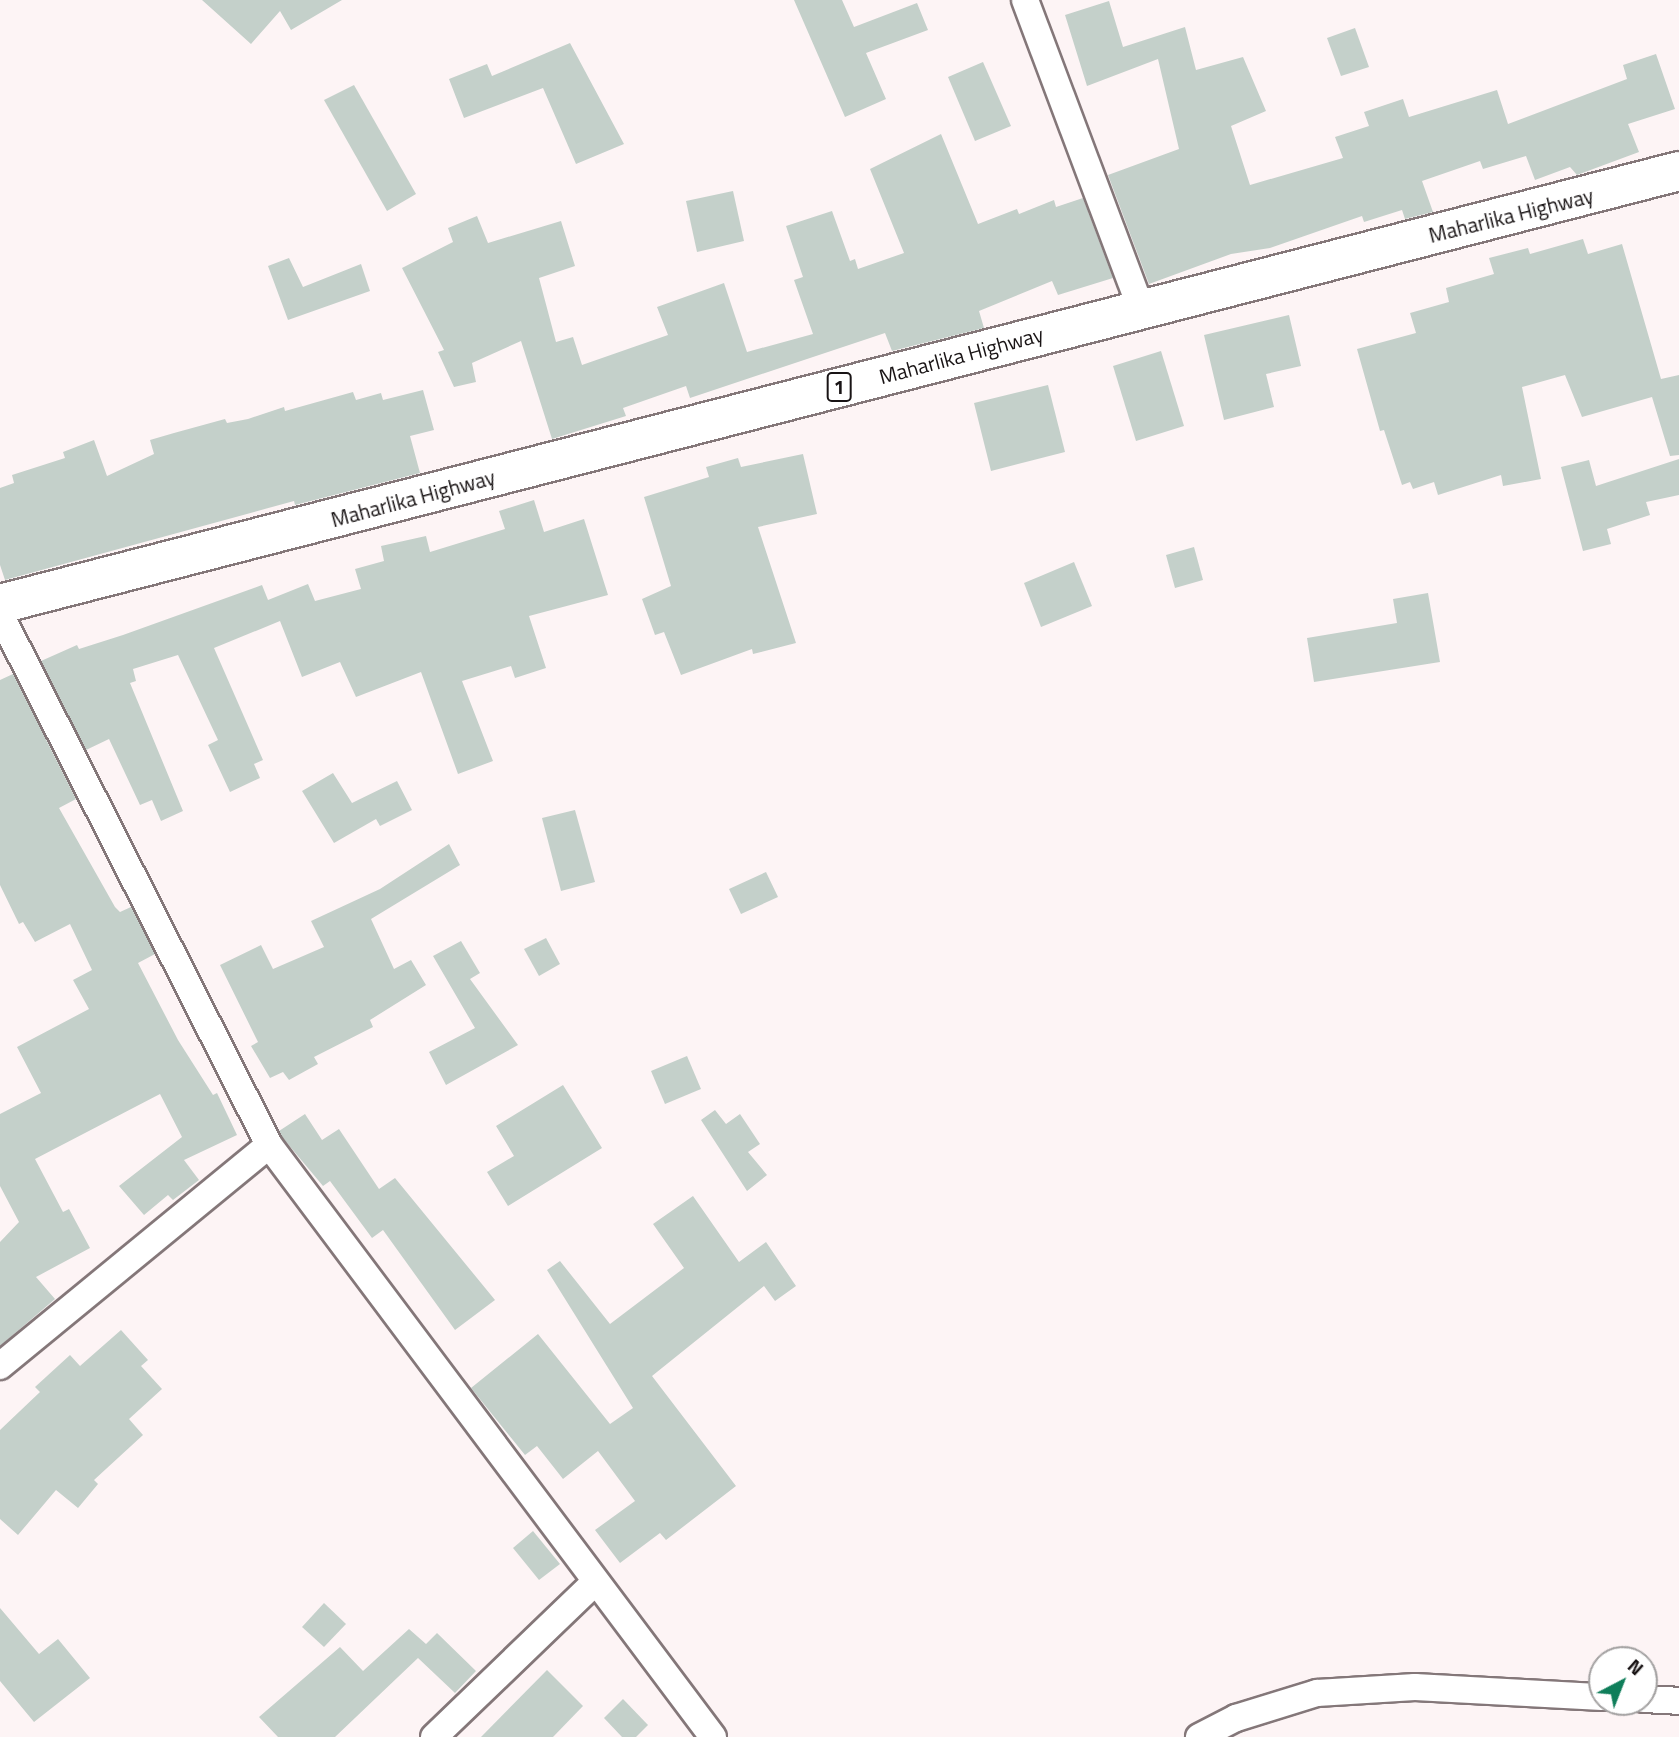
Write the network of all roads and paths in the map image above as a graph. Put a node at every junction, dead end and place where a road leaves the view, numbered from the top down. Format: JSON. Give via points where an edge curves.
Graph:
{"nodes":[{"id":1,"x":1025,"y":0,"type":"edge"},
{"id":2,"x":1679,"y":171,"type":"edge"},
{"id":3,"x":1141,"y":308,"type":"junction"},
{"id":4,"x":0,"y":604,"type":"edge"},
{"id":5,"x":0,"y":614,"type":"edge"},
{"id":6,"x":269,"y":1146,"type":"junction"},
{"id":7,"x":0,"y":1366,"type":"edge"},
{"id":8,"x":594,"y":1583,"type":"junction"},
{"id":9,"x":1588,"y":1696,"type":"edge"},
{"id":10,"x":1658,"y":1700,"type":"edge"},
{"id":11,"x":1679,"y":1701,"type":"edge"},
{"id":12,"x":434,"y":1737,"type":"edge"},
{"id":13,"x":713,"y":1737,"type":"edge"},
{"id":14,"x":1199,"y":1737,"type":"edge"}],
"edges":[{"from":1,"to":3,"type":"street"},
{"from":2,"to":3,"type":"highway","name":"Maharlika Highway","number":"1"},
{"from":3,"to":4,"type":"highway","name":"Maharlika Highway","number":"1"},
{"from":5,"to":6,"type":"street"},
{"from":6,"to":7,"type":"street"},
{"from":6,"to":8,"type":"street"},
{"from":8,"to":12,"type":"street"},
{"from":8,"to":13,"type":"street"},
{"from":9,"to":14,"type":"street","via":[[1415,1687],[1317,1693],[1236,1718]]},
{"from":10,"to":11,"type":"street"}]}
